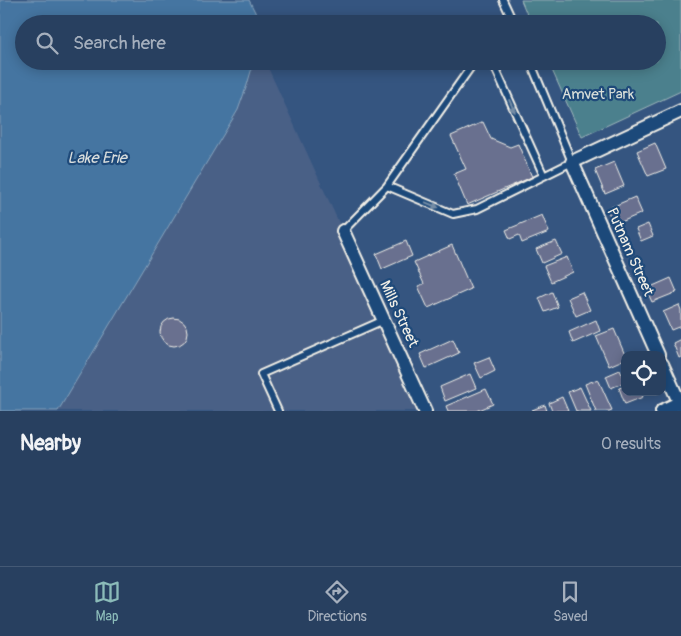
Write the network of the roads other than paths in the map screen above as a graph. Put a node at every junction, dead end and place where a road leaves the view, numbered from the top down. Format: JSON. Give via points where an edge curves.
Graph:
{"nodes":[{"id":1,"x":503,"y":0,"type":"edge"},
{"id":2,"x":510,"y":15,"type":"edge"},
{"id":3,"x":469,"y":70,"type":"edge"},
{"id":4,"x":496,"y":70,"type":"edge"},
{"id":5,"x":534,"y":70,"type":"edge"},
{"id":6,"x":681,"y":111,"type":"edge"},
{"id":7,"x":572,"y":162,"type":"junction"},
{"id":8,"x":544,"y":176,"type":"junction"},
{"id":9,"x":388,"y":186,"type":"junction"},
{"id":10,"x":343,"y":231,"type":"joint"},
{"id":11,"x":384,"y":320,"type":"junction"},
{"id":12,"x":656,"y":351,"type":"edge"},
{"id":13,"x":666,"y":372,"type":"edge"},
{"id":14,"x":681,"y":404,"type":"edge"},
{"id":15,"x":278,"y":411,"type":"edge"},
{"id":16,"x":425,"y":411,"type":"edge"},
{"id":17,"x":662,"y":411,"type":"edge"}],
"edges":[{"from":1,"to":2,"type":"lane"},
{"from":3,"to":9,"type":"lane"},
{"from":4,"to":8,"type":"lane","one_way":true},
{"from":5,"to":7,"type":"lane"},
{"from":6,"to":7,"type":"street"},
{"from":7,"to":8,"type":"lane"},
{"from":7,"to":12,"type":"street","name":"Putnam Street"},
{"from":9,"to":8,"type":"lane","one_way":true,"via":[[453,214],[477,209]]},
{"from":9,"to":10,"type":"lane"},
{"from":10,"to":11,"type":"street","name":"Mills Street"},
{"from":11,"to":15,"type":"lane","via":[[261,374]]},
{"from":11,"to":16,"type":"street","name":"Mills Street"},
{"from":13,"to":14,"type":"street"},
{"from":14,"to":17,"type":"street"}]}
